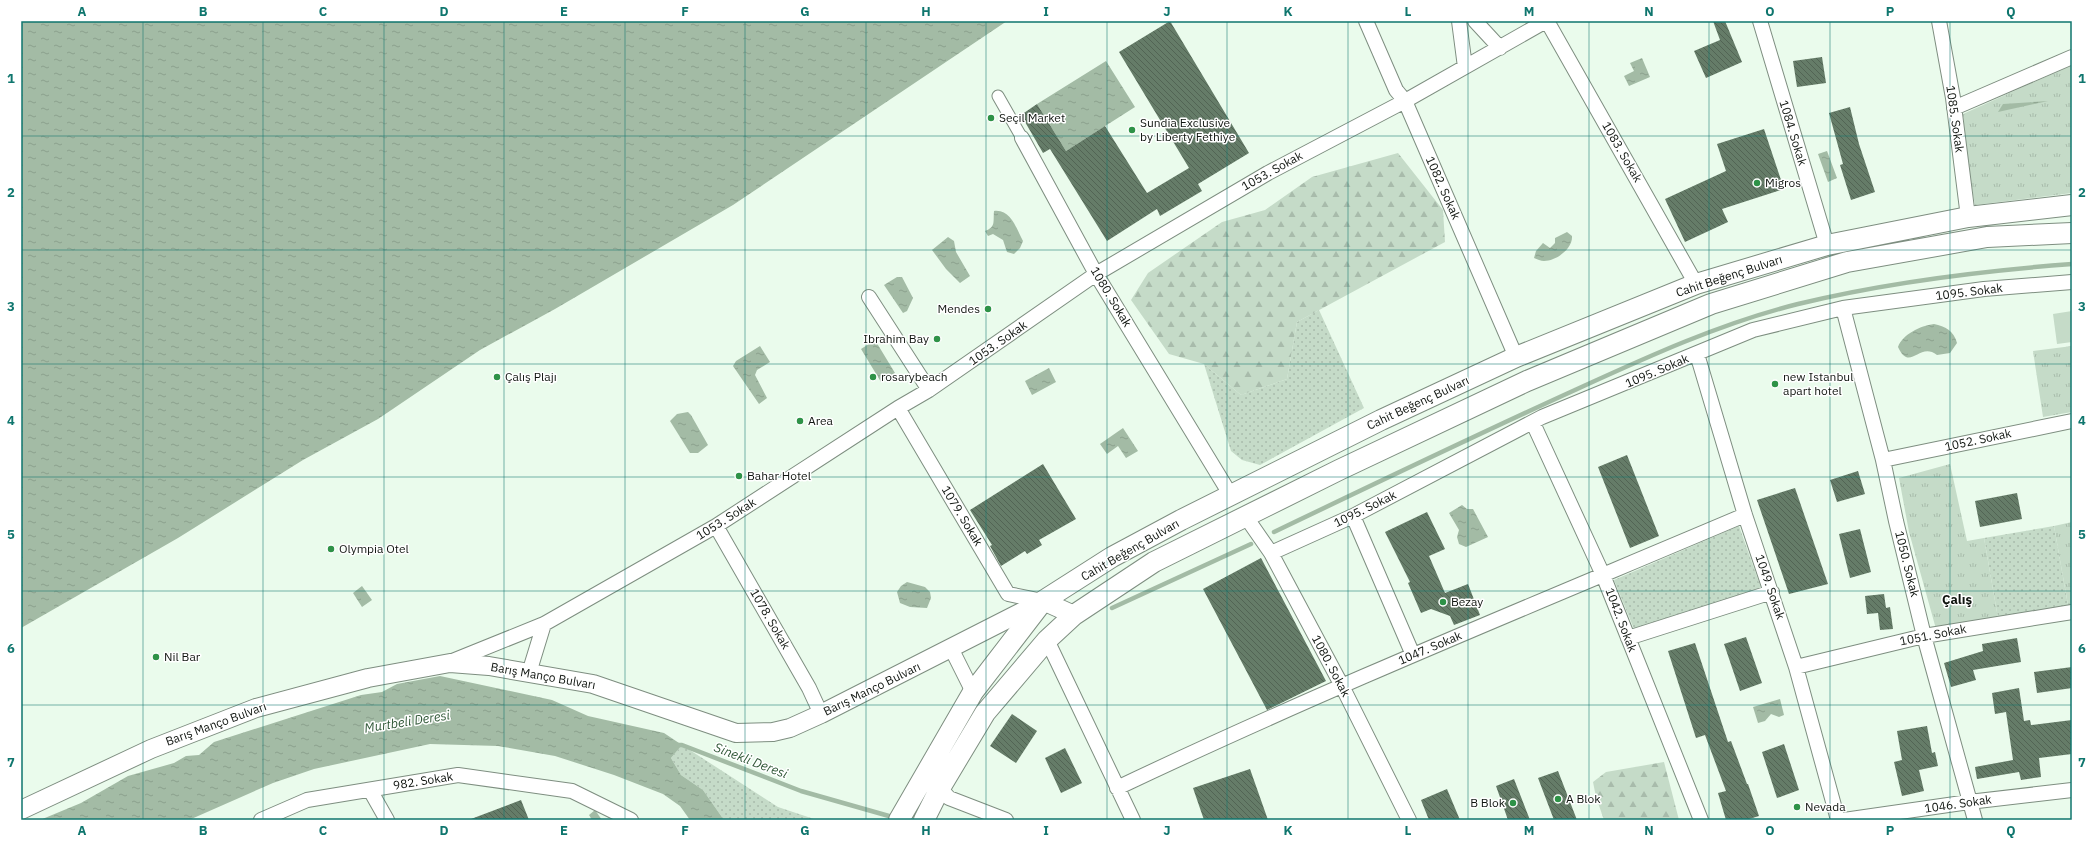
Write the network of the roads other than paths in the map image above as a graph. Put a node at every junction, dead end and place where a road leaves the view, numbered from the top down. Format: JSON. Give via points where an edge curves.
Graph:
{"nodes":[{"id":1,"x":1366,"y":21,"type":"edge"},
{"id":2,"x":1459,"y":21,"type":"edge"},
{"id":3,"x":1475,"y":21,"type":"edge"},
{"id":4,"x":1547,"y":21,"type":"edge"},
{"id":5,"x":1760,"y":21,"type":"edge"},
{"id":6,"x":1939,"y":21,"type":"edge"},
{"id":7,"x":1500,"y":48,"type":"junction"},
{"id":8,"x":2072,"y":57,"type":"edge"},
{"id":9,"x":1465,"y":67,"type":"junction"},
{"id":10,"x":998,"y":96,"type":"dead end"},
{"id":11,"x":1405,"y":101,"type":"junction"},
{"id":12,"x":1954,"y":108,"type":"junction"},
{"id":13,"x":1022,"y":138,"type":"joint"},
{"id":14,"x":2072,"y":205,"type":"edge"},
{"id":15,"x":1968,"y":218,"type":"junction"},
{"id":16,"x":2072,"y":233,"type":"edge"},
{"id":17,"x":1827,"y":246,"type":"junction"},
{"id":18,"x":1096,"y":274,"type":"junction"},
{"id":19,"x":2072,"y":282,"type":"edge"},
{"id":20,"x":1696,"y":284,"type":"junction"},
{"id":21,"x":869,"y":297,"type":"dead end"},
{"id":22,"x":1843,"y":308,"type":"junction"},
{"id":23,"x":1697,"y":354,"type":"junction"},
{"id":24,"x":1516,"y":357,"type":"junction"},
{"id":25,"x":929,"y":390,"type":"junction"},
{"id":26,"x":898,"y":408,"type":"junction"},
{"id":27,"x":2072,"y":421,"type":"edge"},
{"id":28,"x":1533,"y":423,"type":"junction"},
{"id":29,"x":1884,"y":460,"type":"junction"},
{"id":30,"x":1230,"y":494,"type":"junction"},
{"id":31,"x":1745,"y":515,"type":"junction"},
{"id":32,"x":1353,"y":516,"type":"junction"},
{"id":33,"x":1246,"y":517,"type":"junction"},
{"id":34,"x":716,"y":526,"type":"junction"},
{"id":35,"x":1271,"y":553,"type":"junction"},
{"id":36,"x":1603,"y":575,"type":"junction"},
{"id":37,"x":1772,"y":592,"type":"junction"},
{"id":38,"x":1043,"y":601,"type":"junction"},
{"id":39,"x":2072,"y":612,"type":"edge"},
{"id":40,"x":1074,"y":615,"type":"junction"},
{"id":41,"x":544,"y":624,"type":"junction"},
{"id":42,"x":1924,"y":636,"type":"junction"},
{"id":43,"x":1628,"y":638,"type":"junction"},
{"id":44,"x":1047,"y":640,"type":"junction"},
{"id":45,"x":951,"y":648,"type":"junction"},
{"id":46,"x":1413,"y":655,"type":"junction"},
{"id":47,"x":450,"y":663,"type":"junction"},
{"id":48,"x":1796,"y":667,"type":"junction"},
{"id":49,"x":529,"y":673,"type":"junction"},
{"id":50,"x":1342,"y":686,"type":"junction"},
{"id":51,"x":973,"y":692,"type":"junction"},
{"id":52,"x":821,"y":714,"type":"junction"},
{"id":53,"x":940,"y":788,"type":"junction"},
{"id":54,"x":1117,"y":788,"type":"junction"},
{"id":55,"x":370,"y":790,"type":"junction"},
{"id":56,"x":2072,"y":790,"type":"edge"},
{"id":57,"x":1969,"y":802,"type":"junction"},
{"id":58,"x":21,"y":810,"type":"edge"},
{"id":59,"x":903,"y":813,"type":"edge"},
{"id":60,"x":926,"y":816,"type":"edge"},
{"id":61,"x":261,"y":820,"type":"edge"},
{"id":62,"x":387,"y":820,"type":"edge"},
{"id":63,"x":631,"y":820,"type":"edge"},
{"id":64,"x":1006,"y":820,"type":"edge"},
{"id":65,"x":1133,"y":820,"type":"edge"},
{"id":66,"x":1409,"y":820,"type":"edge"},
{"id":67,"x":1701,"y":820,"type":"edge"},
{"id":68,"x":1838,"y":820,"type":"edge"},
{"id":69,"x":1844,"y":820,"type":"edge"},
{"id":70,"x":1975,"y":820,"type":"edge"}],
"edges":[{"from":1,"to":11,"type":"street","name":"1082. Sokak","via":[[1396,90]]},
{"from":2,"to":9,"type":"street"},
{"from":3,"to":7,"type":"street"},
{"from":4,"to":7,"type":"street","name":"1053. Sokak"},
{"from":4,"to":20,"type":"street","name":"1083. Sokak"},
{"from":5,"to":17,"type":"street","name":"1084. Sokak"},
{"from":6,"to":12,"type":"street","name":"1085. Sokak"},
{"from":7,"to":9,"type":"street","name":"1053. Sokak"},
{"from":8,"to":12,"type":"street"},
{"from":9,"to":11,"type":"street","name":"1053. Sokak"},
{"from":10,"to":13,"type":"street","name":"1080. Sokak"},
{"from":11,"to":18,"type":"street","name":"1053. Sokak","via":[[1268,172]]},
{"from":11,"to":24,"type":"street","name":"1082. Sokak"},
{"from":12,"to":15,"type":"street","name":"1085. Sokak"},
{"from":13,"to":18,"type":"street","name":"1080. Sokak"},
{"from":14,"to":15,"type":"main road","name":"Cahit Beğenç Bulvarı"},
{"from":15,"to":17,"type":"main road","name":"Cahit Beğenç Bulvarı"},
{"from":16,"to":33,"type":"main road","name":"Cahit Beğenç Bulvarı","via":[[1987,238],[1847,262],[1711,304],[1527,381]]},
{"from":17,"to":20,"type":"main road","name":"Cahit Beğenç Bulvarı"},
{"from":18,"to":25,"type":"street","name":"1053. Sokak"},
{"from":18,"to":30,"type":"street","name":"1080. Sokak"},
{"from":19,"to":22,"type":"street","name":"1095. Sokak","via":[[1984,289]]},
{"from":20,"to":24,"type":"main road","name":"Cahit Beğenç Bulvarı"},
{"from":21,"to":25,"type":"street"},
{"from":22,"to":23,"type":"street","name":"1095. Sokak","via":[[1753,330]]},
{"from":22,"to":29,"type":"street","name":"1050. Sokak"},
{"from":23,"to":28,"type":"street","name":"1095. Sokak"},
{"from":23,"to":31,"type":"street","name":"1049. Sokak"},
{"from":24,"to":30,"type":"main road","name":"Cahit Beğenç Bulvarı"},
{"from":25,"to":26,"type":"street","name":"1053. Sokak"},
{"from":26,"to":34,"type":"street","name":"1053. Sokak"},
{"from":26,"to":38,"type":"street","name":"1079. Sokak","via":[[1008,594]]},
{"from":27,"to":29,"type":"street","name":"1052. Sokak"},
{"from":28,"to":32,"type":"street","name":"1095. Sokak"},
{"from":28,"to":36,"type":"street","name":"1042. Sokak"},
{"from":29,"to":42,"type":"street","name":"1050. Sokak"},
{"from":30,"to":38,"type":"main road","name":"Cahit Beğenç Bulvarı","via":[[1112,557]]},
{"from":31,"to":36,"type":"street","name":"1047. Sokak"},
{"from":31,"to":37,"type":"street","name":"1049. Sokak"},
{"from":32,"to":35,"type":"street","name":"1095. Sokak"},
{"from":32,"to":46,"type":"street"},
{"from":33,"to":35,"type":"street","name":"1080. Sokak"},
{"from":33,"to":40,"type":"main road","name":"Cahit Beğenç Bulvarı","via":[[1154,562]]},
{"from":34,"to":41,"type":"street","name":"1053. Sokak"},
{"from":34,"to":52,"type":"street","name":"1078. Sokak","via":[[809,688]]},
{"from":35,"to":50,"type":"street","name":"1080. Sokak"},
{"from":36,"to":43,"type":"street","name":"1042. Sokak"},
{"from":36,"to":46,"type":"street","name":"1047. Sokak"},
{"from":37,"to":43,"type":"street"},
{"from":37,"to":48,"type":"street","name":"1049. Sokak"},
{"from":38,"to":40,"type":"street"},
{"from":38,"to":45,"type":"street","name":"Barış Manço Bulvarı"},
{"from":38,"to":51,"type":"main road","name":"Cahit Beğenç Bulvarı"},
{"from":39,"to":42,"type":"street","name":"1051. Sokak"},
{"from":40,"to":44,"type":"main road","name":"Cahit Beğenç Bulvarı"},
{"from":41,"to":47,"type":"street","name":"1053. Sokak"},
{"from":41,"to":49,"type":"street"},
{"from":42,"to":48,"type":"street","name":"1051. Sokak"},
{"from":42,"to":57,"type":"street","name":"1050. Sokak"},
{"from":43,"to":67,"type":"street","name":"1042. Sokak"},
{"from":44,"to":53,"type":"main road","name":"Cahit Beğenç Bulvarı","via":[[985,712]]},
{"from":44,"to":54,"type":"street"},
{"from":45,"to":51,"type":"street"},
{"from":45,"to":52,"type":"street","name":"Barış Manço Bulvarı"},
{"from":46,"to":50,"type":"street","name":"1047. Sokak"},
{"from":47,"to":49,"type":"street","name":"Barış Manço Bulvarı","via":[[490,666]]},
{"from":47,"to":58,"type":"street","name":"Barış Manço Bulvarı","via":[[368,678],[256,708],[151,749]]},
{"from":48,"to":68,"type":"street","name":"1049. Sokak"},
{"from":49,"to":52,"type":"street","name":"Barış Manço Bulvarı","via":[[593,684],[736,733],[773,732],[790,728]]},
{"from":50,"to":54,"type":"street","name":"1047. Sokak"},
{"from":50,"to":66,"type":"street","name":"1080. Sokak"},
{"from":51,"to":59,"type":"main road","name":"Cahit Beğenç Bulvarı"},
{"from":53,"to":60,"type":"main road","name":"Cahit Beğenç Bulvarı"},
{"from":53,"to":64,"type":"street","via":[[949,798]]},
{"from":54,"to":65,"type":"street"},
{"from":55,"to":61,"type":"street","name":"982. Sokak","via":[[307,800]]},
{"from":55,"to":62,"type":"street"},
{"from":55,"to":63,"type":"street","name":"982. Sokak","via":[[458,775],[572,791]]},
{"from":56,"to":57,"type":"street","name":"1046. Sokak"},
{"from":57,"to":69,"type":"street","name":"1046. Sokak"},
{"from":57,"to":70,"type":"street","name":"1050. Sokak"}]}
